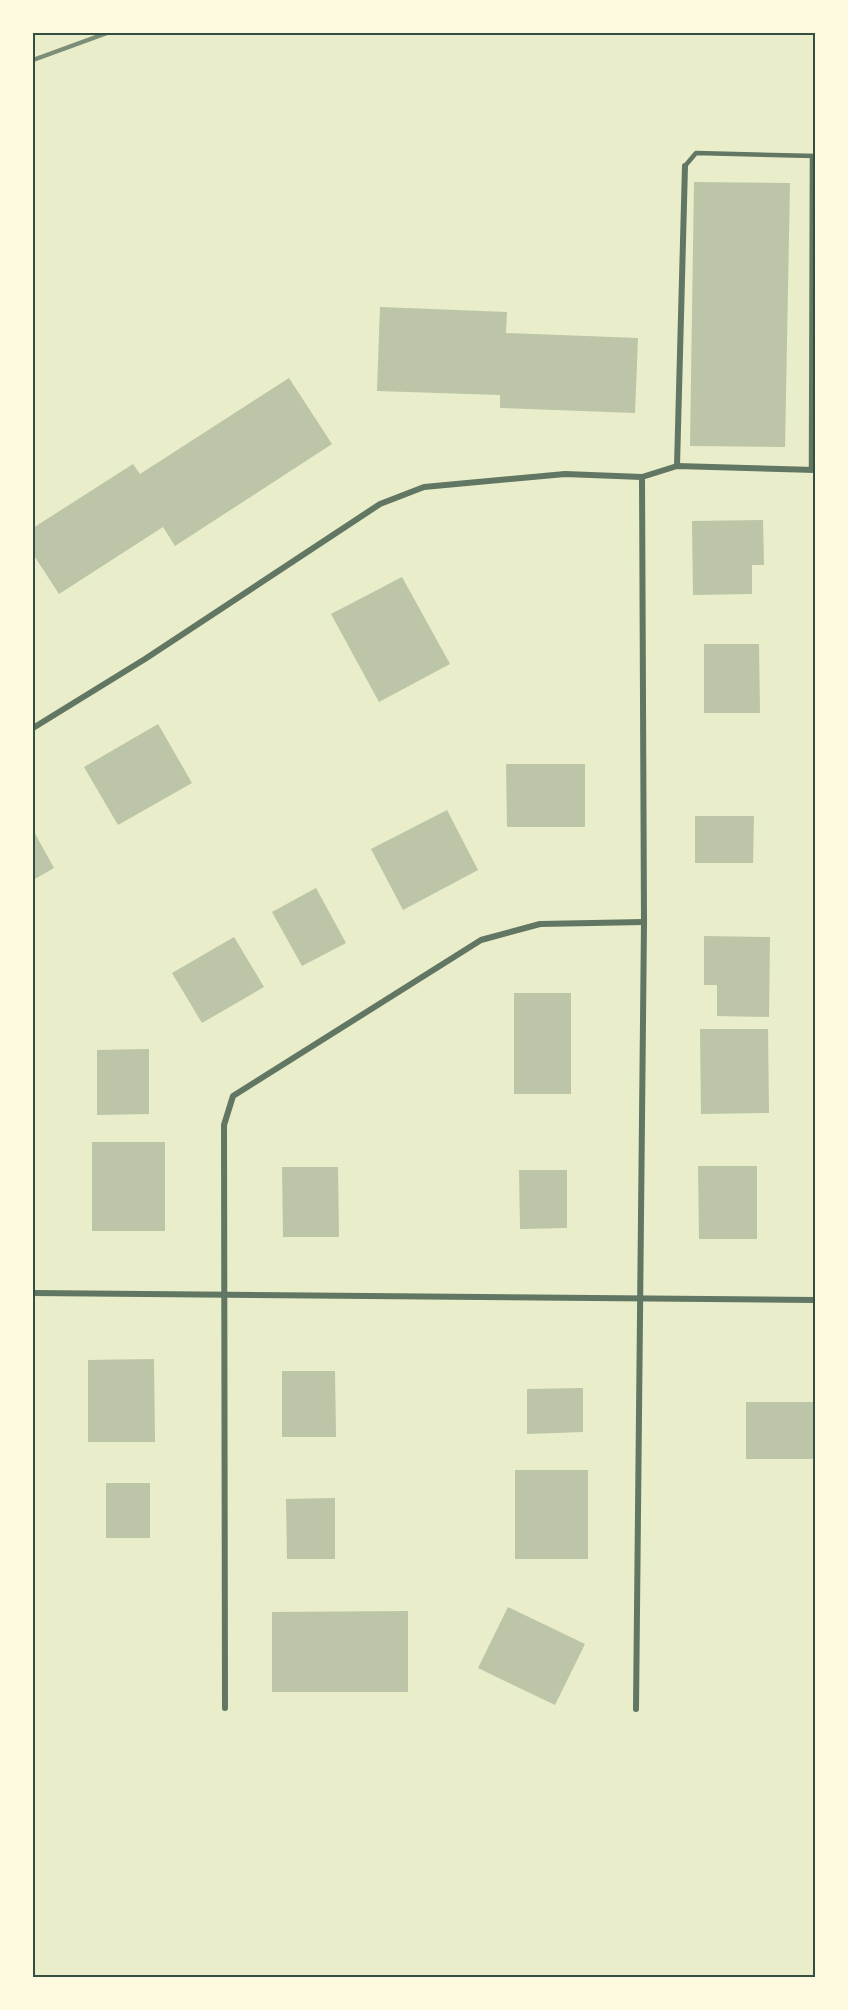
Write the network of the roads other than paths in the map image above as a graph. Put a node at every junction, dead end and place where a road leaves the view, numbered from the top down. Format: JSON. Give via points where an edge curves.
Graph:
{"nodes":[{"id":1,"x":813,"y":156,"type":"edge"},
{"id":2,"x":685,"y":165,"type":"joint"},
{"id":3,"x":677,"y":466,"type":"junction"},
{"id":4,"x":813,"y":470,"type":"edge"},
{"id":5,"x":642,"y":477,"type":"junction"},
{"id":6,"x":33,"y":728,"type":"edge"},
{"id":7,"x":644,"y":922,"type":"junction"},
{"id":8,"x":33,"y":1293,"type":"edge"},
{"id":9,"x":225,"y":1295,"type":"junction"},
{"id":10,"x":641,"y":1298,"type":"junction"},
{"id":11,"x":815,"y":1300,"type":"edge"},
{"id":12,"x":225,"y":1708,"type":"dead end"},
{"id":13,"x":636,"y":1709,"type":"dead end"}],
"edges":[{"from":1,"to":2,"type":"lane","via":[[696,153]]},
{"from":1,"to":4,"type":"lane"},
{"from":2,"to":3,"type":"street"},
{"from":3,"to":4,"type":"street"},
{"from":3,"to":5,"type":"street"},
{"from":5,"to":6,"type":"street","via":[[565,474],[424,487],[380,504]]},
{"from":5,"to":7,"type":"street"},
{"from":7,"to":9,"type":"street","via":[[540,924],[481,940],[233,1096],[224,1125]]},
{"from":7,"to":10,"type":"street"},
{"from":8,"to":9,"type":"street"},
{"from":9,"to":10,"type":"street"},
{"from":9,"to":12,"type":"street"},
{"from":10,"to":11,"type":"street"},
{"from":10,"to":13,"type":"street"}]}
